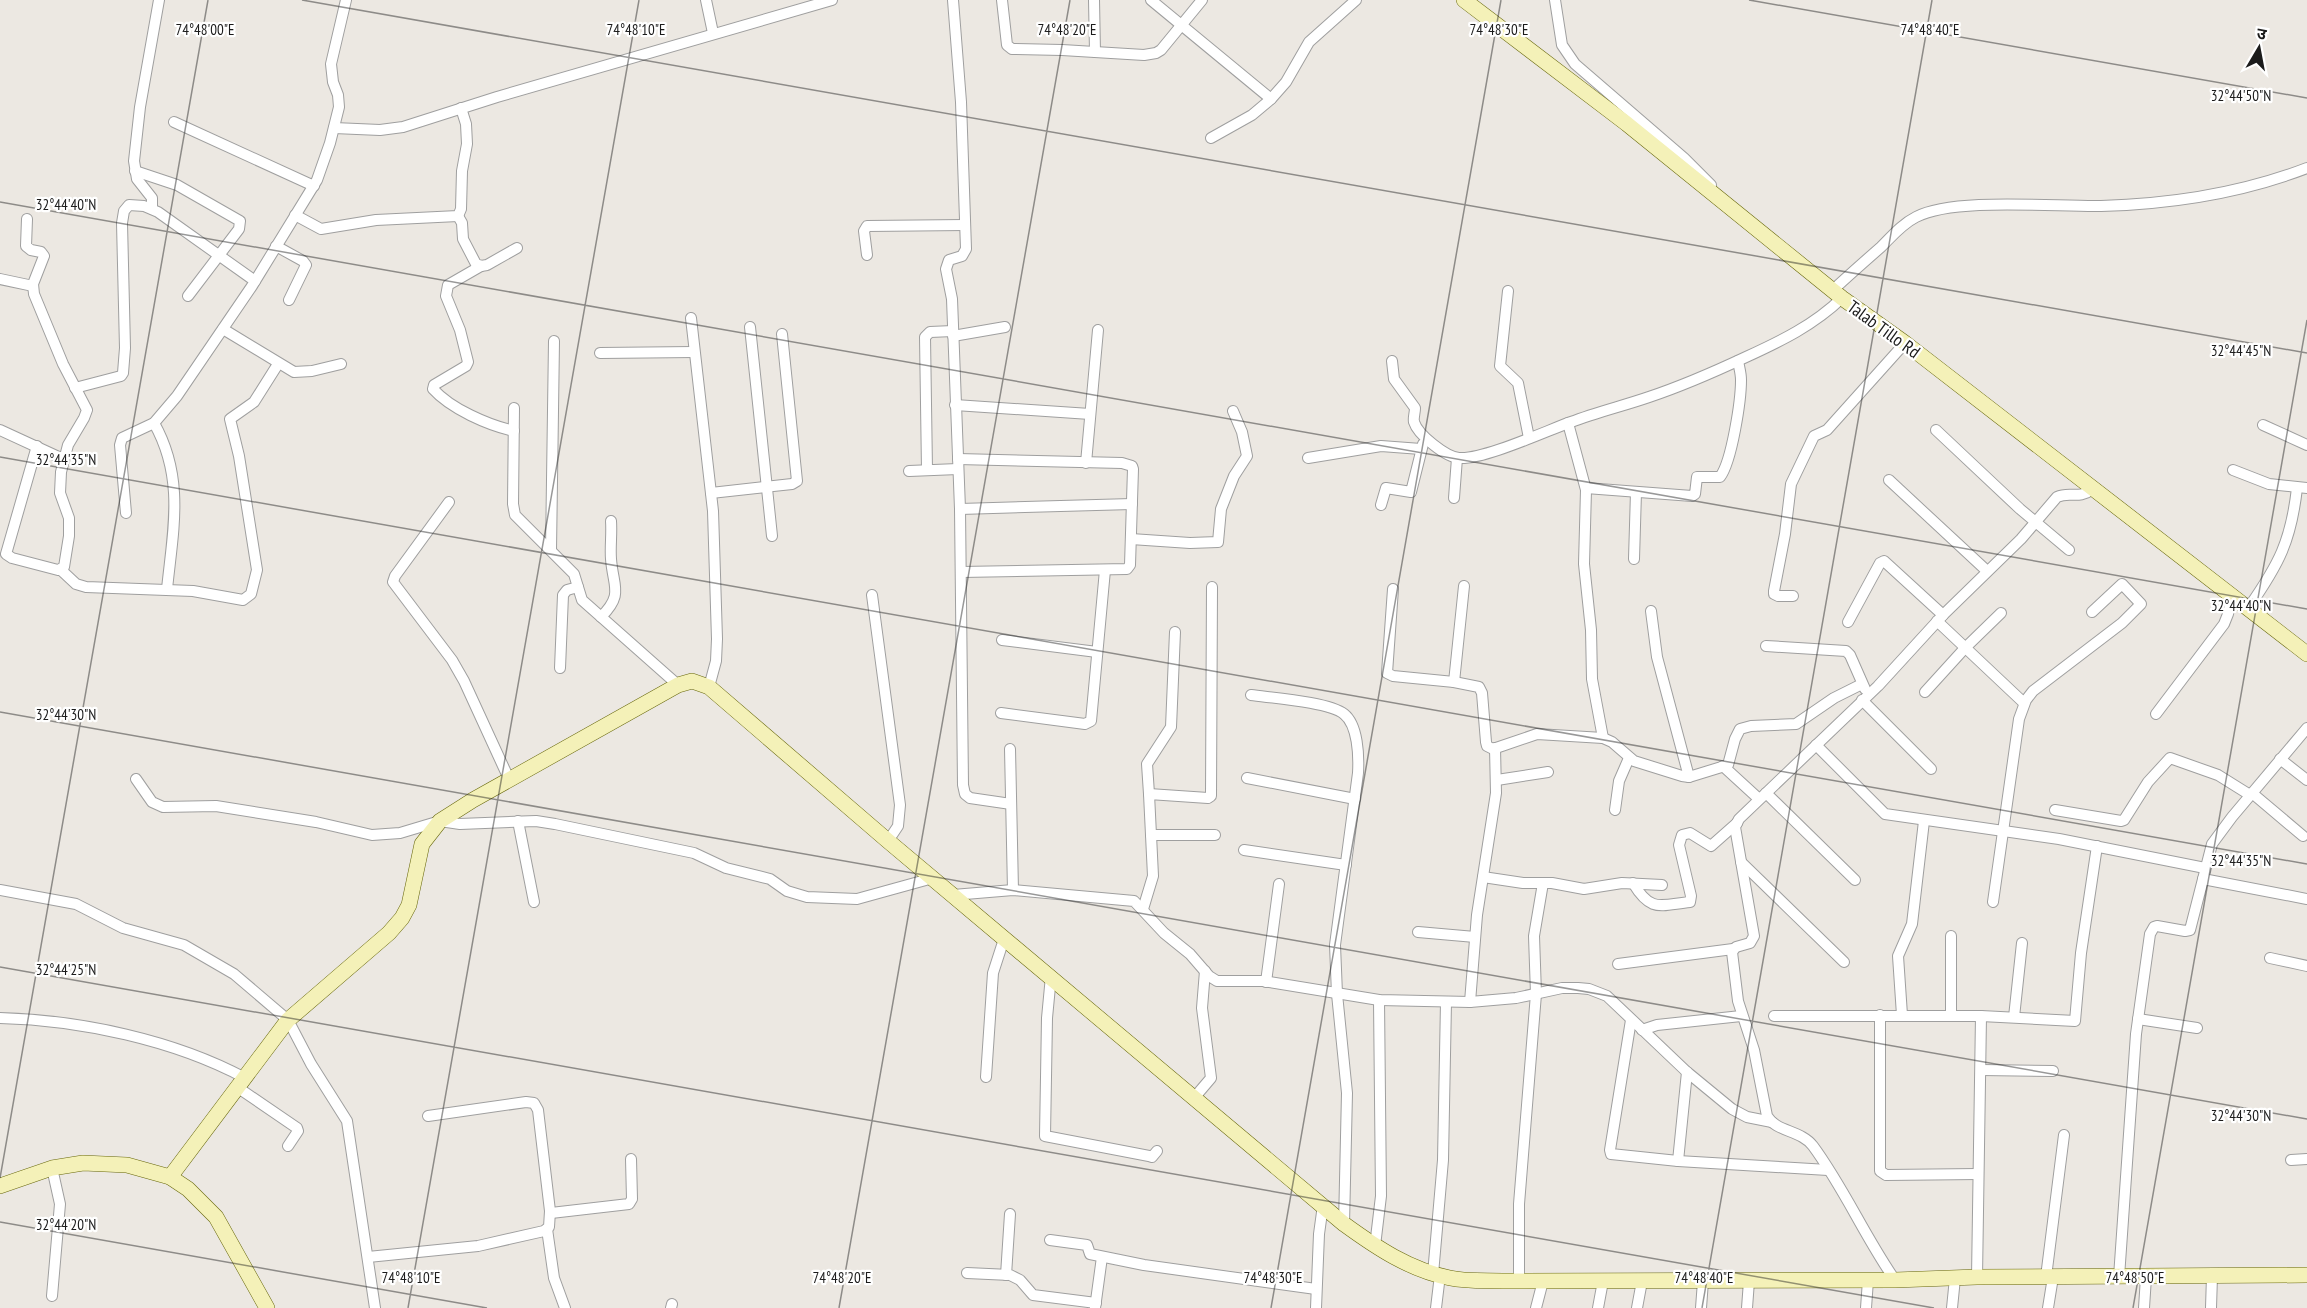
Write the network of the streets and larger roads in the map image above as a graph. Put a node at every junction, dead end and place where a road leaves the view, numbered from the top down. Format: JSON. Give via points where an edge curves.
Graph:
{"nodes":[{"id":1,"x":159,"y":0,"type":"edge"},
{"id":2,"x":346,"y":0,"type":"edge"},
{"id":3,"x":706,"y":0,"type":"edge"},
{"id":4,"x":832,"y":0,"type":"edge"},
{"id":5,"x":953,"y":0,"type":"edge"},
{"id":6,"x":1002,"y":0,"type":"edge"},
{"id":7,"x":1094,"y":0,"type":"edge"},
{"id":8,"x":1151,"y":0,"type":"edge"},
{"id":9,"x":1202,"y":0,"type":"edge"},
{"id":10,"x":1356,"y":0,"type":"edge"},
{"id":11,"x":1464,"y":0,"type":"edge"},
{"id":12,"x":1555,"y":0,"type":"edge"},
{"id":13,"x":1182,"y":25,"type":"junction"},
{"id":14,"x":713,"y":33,"type":"junction"},
{"id":15,"x":1095,"y":52,"type":"junction"},
{"id":16,"x":1271,"y":99,"type":"junction"},
{"id":17,"x":461,"y":108,"type":"junction"},
{"id":18,"x":174,"y":122,"type":"dead end"},
{"id":19,"x":334,"y":128,"type":"junction"},
{"id":20,"x":1211,"y":138,"type":"dead end"},
{"id":21,"x":2307,"y":168,"type":"edge"},
{"id":22,"x":135,"y":171,"type":"junction"},
{"id":23,"x":314,"y":186,"type":"junction"},
{"id":24,"x":1726,"y":204,"type":"junction"},
{"id":25,"x":152,"y":209,"type":"junction"},
{"id":26,"x":295,"y":215,"type":"junction"},
{"id":27,"x":458,"y":216,"type":"junction"},
{"id":28,"x":27,"y":219,"type":"dead end"},
{"id":29,"x":965,"y":225,"type":"junction"},
{"id":30,"x":276,"y":246,"type":"junction"},
{"id":31,"x":517,"y":248,"type":"dead end"},
{"id":32,"x":867,"y":255,"type":"dead end"},
{"id":33,"x":219,"y":256,"type":"junction"},
{"id":34,"x":481,"y":266,"type":"junction"},
{"id":35,"x":255,"y":281,"type":"junction"},
{"id":36,"x":2,"y":283,"type":"edge"},
{"id":37,"x":33,"y":286,"type":"junction"},
{"id":38,"x":1508,"y":291,"type":"dead end"},
{"id":39,"x":1838,"y":294,"type":"junction"},
{"id":40,"x":188,"y":296,"type":"dead end"},
{"id":41,"x":289,"y":300,"type":"dead end"},
{"id":42,"x":691,"y":318,"type":"dead end"},
{"id":43,"x":750,"y":327,"type":"dead end"},
{"id":44,"x":1005,"y":327,"type":"dead end"},
{"id":45,"x":223,"y":329,"type":"junction"},
{"id":46,"x":1098,"y":330,"type":"dead end"},
{"id":47,"x":953,"y":333,"type":"junction"},
{"id":48,"x":782,"y":334,"type":"dead end"},
{"id":49,"x":554,"y":341,"type":"dead end"},
{"id":50,"x":1905,"y":343,"type":"junction"},
{"id":51,"x":694,"y":352,"type":"junction"},
{"id":52,"x":600,"y":353,"type":"dead end"},
{"id":53,"x":1392,"y":361,"type":"dead end"},
{"id":54,"x":1738,"y":361,"type":"junction"},
{"id":55,"x":278,"y":363,"type":"junction"},
{"id":56,"x":341,"y":364,"type":"dead end"},
{"id":57,"x":75,"y":388,"type":"junction"},
{"id":58,"x":955,"y":405,"type":"junction"},
{"id":59,"x":514,"y":408,"type":"dead end"},
{"id":60,"x":1233,"y":411,"type":"dead end"},
{"id":61,"x":1090,"y":414,"type":"junction"},
{"id":62,"x":154,"y":423,"type":"junction"},
{"id":63,"x":1568,"y":423,"type":"junction"},
{"id":64,"x":2263,"y":425,"type":"dead end"},
{"id":65,"x":0,"y":430,"type":"edge"},
{"id":66,"x":1936,"y":430,"type":"dead end"},
{"id":67,"x":514,"y":431,"type":"junction"},
{"id":68,"x":1425,"y":436,"type":"junction"},
{"id":69,"x":1529,"y":438,"type":"junction"},
{"id":70,"x":2307,"y":444,"type":"edge"},
{"id":71,"x":37,"y":446,"type":"junction"},
{"id":72,"x":1421,"y":449,"type":"junction"},
{"id":73,"x":1308,"y":458,"type":"dead end"},
{"id":74,"x":1457,"y":458,"type":"junction"},
{"id":75,"x":63,"y":459,"type":"junction"},
{"id":76,"x":1086,"y":463,"type":"junction"},
{"id":77,"x":958,"y":464,"type":"junction"},
{"id":78,"x":927,"y":470,"type":"junction"},
{"id":79,"x":2233,"y":470,"type":"dead end"},
{"id":80,"x":909,"y":471,"type":"dead end"},
{"id":81,"x":1889,"y":480,"type":"dead end"},
{"id":82,"x":768,"y":487,"type":"junction"},
{"id":83,"x":1586,"y":488,"type":"junction"},
{"id":84,"x":2302,"y":488,"type":"edge"},
{"id":85,"x":2093,"y":489,"type":"junction"},
{"id":86,"x":1636,"y":492,"type":"junction"},
{"id":87,"x":711,"y":493,"type":"junction"},
{"id":88,"x":1454,"y":498,"type":"dead end"},
{"id":89,"x":448,"y":502,"type":"dead end"},
{"id":90,"x":1132,"y":504,"type":"junction"},
{"id":91,"x":1381,"y":505,"type":"dead end"},
{"id":92,"x":960,"y":509,"type":"junction"},
{"id":93,"x":126,"y":513,"type":"dead end"},
{"id":94,"x":2032,"y":520,"type":"junction"},
{"id":95,"x":612,"y":521,"type":"dead end"},
{"id":96,"x":772,"y":536,"type":"dead end"},
{"id":97,"x":1131,"y":539,"type":"junction"},
{"id":98,"x":551,"y":550,"type":"junction"},
{"id":99,"x":2069,"y":550,"type":"dead end"},
{"id":100,"x":1634,"y":559,"type":"dead end"},
{"id":101,"x":1983,"y":567,"type":"junction"},
{"id":102,"x":61,"y":570,"type":"junction"},
{"id":103,"x":1105,"y":570,"type":"junction"},
{"id":104,"x":961,"y":572,"type":"junction"},
{"id":105,"x":1464,"y":586,"type":"dead end"},
{"id":106,"x":578,"y":587,"type":"junction"},
{"id":107,"x":1212,"y":587,"type":"dead end"},
{"id":108,"x":1394,"y":589,"type":"dead end"},
{"id":109,"x":167,"y":590,"type":"junction"},
{"id":110,"x":872,"y":595,"type":"dead end"},
{"id":111,"x":2232,"y":595,"type":"junction"},
{"id":112,"x":1793,"y":596,"type":"dead end"},
{"id":113,"x":2248,"y":607,"type":"junction"},
{"id":114,"x":1651,"y":611,"type":"dead end"},
{"id":115,"x":2092,"y":612,"type":"dead end"},
{"id":116,"x":2001,"y":613,"type":"dead end"},
{"id":117,"x":601,"y":617,"type":"junction"},
{"id":118,"x":1940,"y":618,"type":"junction"},
{"id":119,"x":1848,"y":622,"type":"dead end"},
{"id":120,"x":1174,"y":632,"type":"dead end"},
{"id":121,"x":1002,"y":640,"type":"dead end"},
{"id":122,"x":1766,"y":646,"type":"dead end"},
{"id":123,"x":1965,"y":648,"type":"junction"},
{"id":124,"x":1097,"y":652,"type":"junction"},
{"id":125,"x":2307,"y":654,"type":"edge"},
{"id":126,"x":560,"y":668,"type":"dead end"},
{"id":127,"x":1454,"y":682,"type":"junction"},
{"id":128,"x":678,"y":685,"type":"junction"},
{"id":129,"x":709,"y":687,"type":"junction"},
{"id":130,"x":1864,"y":691,"type":"junction"},
{"id":131,"x":1925,"y":692,"type":"dead end"},
{"id":132,"x":1251,"y":695,"type":"dead end"},
{"id":133,"x":2024,"y":703,"type":"junction"},
{"id":134,"x":1001,"y":713,"type":"dead end"},
{"id":135,"x":2156,"y":714,"type":"dead end"},
{"id":136,"x":2307,"y":728,"type":"edge"},
{"id":137,"x":1602,"y":738,"type":"junction"},
{"id":138,"x":1816,"y":745,"type":"junction"},
{"id":139,"x":1495,"y":748,"type":"junction"},
{"id":140,"x":1010,"y":749,"type":"dead end"},
{"id":141,"x":1629,"y":758,"type":"junction"},
{"id":142,"x":2280,"y":759,"type":"junction"},
{"id":143,"x":1723,"y":766,"type":"junction"},
{"id":144,"x":1931,"y":769,"type":"dead end"},
{"id":145,"x":1548,"y":772,"type":"dead end"},
{"id":146,"x":1247,"y":777,"type":"dead end"},
{"id":147,"x":1689,"y":777,"type":"junction"},
{"id":148,"x":136,"y":779,"type":"dead end"},
{"id":149,"x":509,"y":779,"type":"junction"},
{"id":150,"x":1497,"y":780,"type":"junction"},
{"id":151,"x":2307,"y":780,"type":"edge"},
{"id":152,"x":1149,"y":794,"type":"junction"},
{"id":153,"x":2251,"y":794,"type":"junction"},
{"id":154,"x":1763,"y":796,"type":"junction"},
{"id":155,"x":1355,"y":799,"type":"junction"},
{"id":156,"x":1011,"y":804,"type":"junction"},
{"id":157,"x":1615,"y":810,"type":"dead end"},
{"id":158,"x":2055,"y":810,"type":"dead end"},
{"id":159,"x":1924,"y":820,"type":"junction"},
{"id":160,"x":440,"y":821,"type":"junction"},
{"id":161,"x":518,"y":821,"type":"junction"},
{"id":162,"x":1737,"y":822,"type":"junction"},
{"id":163,"x":2002,"y":831,"type":"junction"},
{"id":164,"x":1151,"y":835,"type":"junction"},
{"id":165,"x":1215,"y":835,"type":"dead end"},
{"id":166,"x":2303,"y":836,"type":"dead end"},
{"id":167,"x":888,"y":841,"type":"junction"},
{"id":168,"x":2097,"y":846,"type":"junction"},
{"id":169,"x":1244,"y":850,"type":"dead end"},
{"id":170,"x":1741,"y":862,"type":"junction"},
{"id":171,"x":1346,"y":864,"type":"junction"},
{"id":172,"x":2204,"y":873,"type":"junction"},
{"id":173,"x":1483,"y":877,"type":"junction"},
{"id":174,"x":933,"y":878,"type":"junction"},
{"id":175,"x":1855,"y":880,"type":"dead end"},
{"id":176,"x":1543,"y":883,"type":"junction"},
{"id":177,"x":1280,"y":884,"type":"dead end"},
{"id":178,"x":1634,"y":884,"type":"junction"},
{"id":179,"x":1662,"y":885,"type":"dead end"},
{"id":180,"x":0,"y":890,"type":"edge"},
{"id":181,"x":1013,"y":890,"type":"junction"},
{"id":182,"x":953,"y":895,"type":"junction"},
{"id":183,"x":2307,"y":899,"type":"edge"},
{"id":184,"x":534,"y":902,"type":"dead end"},
{"id":185,"x":1993,"y":902,"type":"dead end"},
{"id":186,"x":1143,"y":909,"type":"junction"},
{"id":187,"x":1418,"y":932,"type":"dead end"},
{"id":188,"x":1951,"y":936,"type":"dead end"},
{"id":189,"x":1475,"y":937,"type":"junction"},
{"id":190,"x":1004,"y":939,"type":"junction"},
{"id":191,"x":2022,"y":943,"type":"dead end"},
{"id":192,"x":1733,"y":949,"type":"junction"},
{"id":193,"x":2270,"y":958,"type":"dead end"},
{"id":194,"x":1844,"y":962,"type":"dead end"},
{"id":195,"x":1618,"y":964,"type":"dead end"},
{"id":196,"x":2307,"y":966,"type":"edge"},
{"id":197,"x":1205,"y":970,"type":"junction"},
{"id":198,"x":1051,"y":976,"type":"junction"},
{"id":199,"x":1266,"y":982,"type":"junction"},
{"id":200,"x":1337,"y":994,"type":"junction"},
{"id":201,"x":1536,"y":994,"type":"junction"},
{"id":202,"x":1379,"y":1000,"type":"junction"},
{"id":203,"x":1446,"y":1002,"type":"junction"},
{"id":204,"x":1470,"y":1002,"type":"junction"},
{"id":205,"x":1880,"y":1015,"type":"junction"},
{"id":206,"x":1902,"y":1015,"type":"junction"},
{"id":207,"x":1952,"y":1015,"type":"junction"},
{"id":208,"x":1741,"y":1016,"type":"junction"},
{"id":209,"x":1774,"y":1016,"type":"dead end"},
{"id":210,"x":1981,"y":1016,"type":"junction"},
{"id":211,"x":2014,"y":1017,"type":"junction"},
{"id":212,"x":0,"y":1018,"type":"edge"},
{"id":213,"x":2138,"y":1019,"type":"junction"},
{"id":214,"x":288,"y":1020,"type":"junction"},
{"id":215,"x":1631,"y":1020,"type":"junction"},
{"id":216,"x":2198,"y":1028,"type":"dead end"},
{"id":217,"x":1642,"y":1030,"type":"junction"},
{"id":218,"x":1981,"y":1070,"type":"junction"},
{"id":219,"x":2053,"y":1071,"type":"dead end"},
{"id":220,"x":1687,"y":1072,"type":"junction"},
{"id":221,"x":986,"y":1077,"type":"dead end"},
{"id":222,"x":241,"y":1083,"type":"junction"},
{"id":223,"x":1194,"y":1098,"type":"junction"},
{"id":224,"x":428,"y":1116,"type":"dead end"},
{"id":225,"x":1772,"y":1122,"type":"junction"},
{"id":226,"x":2064,"y":1135,"type":"dead end"},
{"id":227,"x":288,"y":1146,"type":"dead end"},
{"id":228,"x":1157,"y":1151,"type":"dead end"},
{"id":229,"x":631,"y":1159,"type":"dead end"},
{"id":230,"x":2307,"y":1159,"type":"edge"},
{"id":231,"x":2291,"y":1160,"type":"dead end"},
{"id":232,"x":1678,"y":1161,"type":"junction"},
{"id":233,"x":1828,"y":1170,"type":"junction"},
{"id":234,"x":1978,"y":1173,"type":"junction"},
{"id":235,"x":54,"y":1176,"type":"junction"},
{"id":236,"x":170,"y":1177,"type":"junction"},
{"id":237,"x":0,"y":1186,"type":"edge"},
{"id":238,"x":1322,"y":1211,"type":"junction"},
{"id":239,"x":550,"y":1213,"type":"junction"},
{"id":240,"x":1010,"y":1214,"type":"dead end"},
{"id":241,"x":1344,"y":1224,"type":"junction"},
{"id":242,"x":547,"y":1229,"type":"junction"},
{"id":243,"x":1050,"y":1240,"type":"dead end"},
{"id":244,"x":1375,"y":1246,"type":"junction"},
{"id":245,"x":368,"y":1257,"type":"junction"},
{"id":246,"x":1102,"y":1257,"type":"junction"},
{"id":247,"x":967,"y":1273,"type":"dead end"},
{"id":248,"x":1006,"y":1275,"type":"junction"},
{"id":249,"x":2307,"y":1275,"type":"edge"},
{"id":250,"x":1977,"y":1277,"type":"junction"},
{"id":251,"x":2119,"y":1277,"type":"junction"},
{"id":252,"x":1437,"y":1280,"type":"junction"},
{"id":253,"x":1894,"y":1280,"type":"junction"},
{"id":254,"x":1519,"y":1281,"type":"junction"},
{"id":255,"x":2212,"y":1281,"type":"junction"},
{"id":256,"x":2050,"y":1282,"type":"junction"},
{"id":257,"x":1641,"y":1285,"type":"junction"},
{"id":258,"x":1955,"y":1285,"type":"junction"},
{"id":259,"x":2146,"y":1285,"type":"junction"},
{"id":260,"x":1542,"y":1286,"type":"junction"},
{"id":261,"x":1602,"y":1286,"type":"junction"},
{"id":262,"x":1749,"y":1286,"type":"junction"},
{"id":263,"x":1703,"y":1287,"type":"junction"},
{"id":264,"x":1868,"y":1287,"type":"junction"},
{"id":265,"x":1316,"y":1289,"type":"junction"},
{"id":266,"x":52,"y":1296,"type":"dead end"},
{"id":267,"x":1095,"y":1306,"type":"edge"},
{"id":268,"x":267,"y":1308,"type":"edge"},
{"id":269,"x":375,"y":1308,"type":"edge"},
{"id":270,"x":565,"y":1308,"type":"edge"},
{"id":271,"x":1316,"y":1308,"type":"edge"},
{"id":272,"x":1436,"y":1308,"type":"edge"},
{"id":273,"x":1536,"y":1308,"type":"edge"},
{"id":274,"x":1598,"y":1308,"type":"edge"},
{"id":275,"x":1637,"y":1308,"type":"edge"},
{"id":276,"x":1701,"y":1308,"type":"edge"},
{"id":277,"x":1747,"y":1308,"type":"edge"},
{"id":278,"x":1866,"y":1308,"type":"edge"},
{"id":279,"x":1952,"y":1308,"type":"edge"},
{"id":280,"x":2049,"y":1308,"type":"edge"},
{"id":281,"x":2144,"y":1308,"type":"edge"},
{"id":282,"x":2211,"y":1308,"type":"edge"}],
"edges":[{"from":1,"to":22,"type":"street","via":[[140,107]]},
{"from":2,"to":19,"type":"street","via":[[331,64],[339,101]]},
{"from":3,"to":14,"type":"street"},
{"from":4,"to":14,"type":"street"},
{"from":5,"to":29,"type":"street"},
{"from":6,"to":15,"type":"street","via":[[1010,48]]},
{"from":7,"to":15,"type":"street"},
{"from":8,"to":13,"type":"street"},
{"from":9,"to":13,"type":"street"},
{"from":10,"to":16,"type":"street","via":[[1309,42],[1286,82]]},
{"from":11,"to":24,"type":"street","name":"Talab Tillo Rd"},
{"from":12,"to":24,"type":"street","via":[[1562,45],[1575,64],[1684,158]]},
{"from":13,"to":15,"type":"street","via":[[1156,53]]},
{"from":13,"to":16,"type":"street"},
{"from":14,"to":17,"type":"street"},
{"from":16,"to":20,"type":"street","via":[[1245,120]]},
{"from":17,"to":19,"type":"street","via":[[392,129]]},
{"from":17,"to":27,"type":"street","via":[[467,144]]},
{"from":18,"to":23,"type":"street"},
{"from":19,"to":23,"type":"street"},
{"from":21,"to":39,"type":"street","via":[[2259,184],[2185,199],[2108,206],[1962,207],[1934,211],[1903,226]]},
{"from":22,"to":25,"type":"street","via":[[152,195]]},
{"from":22,"to":33,"type":"street","via":[[196,194],[240,221],[239,229]]},
{"from":23,"to":26,"type":"street"},
{"from":24,"to":39,"type":"street","name":"Talab Tillo Rd"},
{"from":25,"to":33,"type":"street"},
{"from":25,"to":57,"type":"street","via":[[129,205],[123,216],[123,373]]},
{"from":26,"to":27,"type":"street","via":[[321,229],[376,220]]},
{"from":26,"to":30,"type":"street"},
{"from":27,"to":34,"type":"street","via":[[465,243],[474,262]]},
{"from":28,"to":37,"type":"street","via":[[26,246],[44,256]]},
{"from":29,"to":32,"type":"street","via":[[867,226]]},
{"from":29,"to":47,"type":"street","via":[[966,252],[949,260],[946,267],[952,290]]},
{"from":30,"to":35,"type":"street"},
{"from":30,"to":41,"type":"street","via":[[306,265]]},
{"from":31,"to":34,"type":"street"},
{"from":33,"to":35,"type":"street"},
{"from":33,"to":40,"type":"street"},
{"from":34,"to":67,"type":"street","via":[[447,287],[447,300],[468,362],[433,390],[475,418]]},
{"from":35,"to":45,"type":"street"},
{"from":36,"to":37,"type":"street"},
{"from":37,"to":57,"type":"street"},
{"from":38,"to":69,"type":"street","via":[[1500,366],[1518,382]]},
{"from":39,"to":50,"type":"street","name":"Talab Tillo Rd"},
{"from":39,"to":54,"type":"street","via":[[1814,323]]},
{"from":42,"to":51,"type":"street"},
{"from":43,"to":82,"type":"street"},
{"from":44,"to":47,"type":"street"},
{"from":45,"to":55,"type":"street"},
{"from":45,"to":62,"type":"street"},
{"from":46,"to":61,"type":"street"},
{"from":47,"to":58,"type":"street"},
{"from":47,"to":78,"type":"street","via":[[930,332],[924,339]]},
{"from":48,"to":82,"type":"street","via":[[797,479],[792,484]]},
{"from":49,"to":98,"type":"street"},
{"from":50,"to":85,"type":"street","name":"Talab Tillo Rd"},
{"from":50,"to":112,"type":"street","via":[[1827,430],[1814,436],[1794,478],[1774,591],[1778,596]]},
{"from":51,"to":52,"type":"street"},
{"from":51,"to":87,"type":"street"},
{"from":53,"to":68,"type":"street","via":[[1394,379],[1414,406],[1414,422]]},
{"from":54,"to":63,"type":"street","via":[[1668,390]]},
{"from":54,"to":86,"type":"street","via":[[1740,395],[1723,474],[1718,478],[1696,477],[1692,496]]},
{"from":55,"to":56,"type":"street","via":[[300,372]]},
{"from":55,"to":109,"type":"street","via":[[254,402],[230,421],[257,570],[251,594],[243,600]]},
{"from":57,"to":75,"type":"street","via":[[86,413]]},
{"from":58,"to":61,"type":"street"},
{"from":58,"to":77,"type":"street"},
{"from":59,"to":67,"type":"street"},
{"from":60,"to":97,"type":"street","via":[[1247,456],[1221,509],[1218,542]]},
{"from":61,"to":76,"type":"street"},
{"from":62,"to":93,"type":"street","via":[[123,436],[120,442]]},
{"from":62,"to":109,"type":"street","via":[[165,445],[175,488]]},
{"from":63,"to":69,"type":"street"},
{"from":63,"to":83,"type":"street"},
{"from":64,"to":70,"type":"street"},
{"from":65,"to":71,"type":"street"},
{"from":66,"to":94,"type":"street"},
{"from":67,"to":98,"type":"street","via":[[515,515]]},
{"from":68,"to":72,"type":"street"},
{"from":68,"to":74,"type":"street"},
{"from":69,"to":74,"type":"street","via":[[1488,453]]},
{"from":71,"to":75,"type":"street"},
{"from":71,"to":102,"type":"street","via":[[6,554]]},
{"from":72,"to":73,"type":"street","via":[[1381,446]]},
{"from":72,"to":91,"type":"street","via":[[1411,492],[1386,488]]},
{"from":74,"to":88,"type":"street"},
{"from":75,"to":102,"type":"street","via":[[60,493],[68,513],[69,536]]},
{"from":76,"to":77,"type":"street"},
{"from":76,"to":90,"type":"street","via":[[1132,466]]},
{"from":77,"to":78,"type":"street"},
{"from":77,"to":92,"type":"street"},
{"from":78,"to":80,"type":"street"},
{"from":79,"to":84,"type":"street","via":[[2269,484]]},
{"from":81,"to":101,"type":"street"},
{"from":82,"to":87,"type":"street"},
{"from":82,"to":96,"type":"street"},
{"from":83,"to":86,"type":"street"},
{"from":83,"to":137,"type":"street","via":[[1584,564],[1592,679]]},
{"from":84,"to":113,"type":"street","via":[[2280,559]]},
{"from":85,"to":94,"type":"street","via":[[2081,496],[2056,497]]},
{"from":85,"to":111,"type":"street","name":"Talab Tillo Rd"},
{"from":86,"to":100,"type":"street"},
{"from":87,"to":129,"type":"street","via":[[717,639]]},
{"from":89,"to":149,"type":"street","via":[[393,582],[458,670]]},
{"from":90,"to":92,"type":"street"},
{"from":90,"to":97,"type":"street"},
{"from":92,"to":104,"type":"street"},
{"from":94,"to":99,"type":"street"},
{"from":94,"to":101,"type":"street"},
{"from":95,"to":117,"type":"street","via":[[610,557],[616,593],[611,607]]},
{"from":97,"to":103,"type":"street","via":[[1129,568]]},
{"from":98,"to":106,"type":"street","via":[[574,574]]},
{"from":101,"to":118,"type":"street"},
{"from":102,"to":109,"type":"street","via":[[76,584],[86,587]]},
{"from":103,"to":104,"type":"street"},
{"from":103,"to":124,"type":"street"},
{"from":104,"to":156,"type":"street","via":[[964,794]]},
{"from":105,"to":127,"type":"street"},
{"from":106,"to":117,"type":"street","via":[[582,600]]},
{"from":106,"to":126,"type":"street","via":[[563,595]]},
{"from":107,"to":152,"type":"street","via":[[1211,796]]},
{"from":108,"to":127,"type":"street","via":[[1387,673]]},
{"from":110,"to":167,"type":"street","via":[[900,805],[898,826]]},
{"from":111,"to":113,"type":"street","name":"Talab Tillo Rd"},
{"from":111,"to":135,"type":"street","via":[[2224,624]]},
{"from":113,"to":125,"type":"street","name":"Talab Tillo Rd"},
{"from":114,"to":147,"type":"street","via":[[1657,657]]},
{"from":115,"to":133,"type":"street","via":[[2122,584],[2141,604]]},
{"from":116,"to":123,"type":"street"},
{"from":117,"to":128,"type":"street"},
{"from":118,"to":119,"type":"street","via":[[1925,598],[1882,561]]},
{"from":118,"to":123,"type":"street"},
{"from":118,"to":130,"type":"street"},
{"from":120,"to":152,"type":"street","via":[[1171,727],[1147,764]]},
{"from":121,"to":124,"type":"street"},
{"from":122,"to":130,"type":"street","via":[[1846,651]]},
{"from":123,"to":131,"type":"street"},
{"from":123,"to":133,"type":"street"},
{"from":124,"to":134,"type":"street","via":[[1089,723]]},
{"from":127,"to":139,"type":"street","via":[[1481,689],[1486,742]]},
{"from":128,"to":129,"type":"street","via":[[692,681]]},
{"from":128,"to":149,"type":"street"},
{"from":129,"to":167,"type":"street"},
{"from":130,"to":138,"type":"street"},
{"from":130,"to":143,"type":"street","via":[[1833,698],[1796,724],[1740,729],[1728,765]]},
{"from":130,"to":144,"type":"street"},
{"from":132,"to":155,"type":"street","via":[[1323,706],[1343,713],[1352,726],[1358,755]]},
{"from":133,"to":163,"type":"street"},
{"from":136,"to":142,"type":"street"},
{"from":137,"to":139,"type":"street","via":[[1537,734]]},
{"from":137,"to":141,"type":"street"},
{"from":138,"to":154,"type":"street"},
{"from":138,"to":159,"type":"street","via":[[1885,814]]},
{"from":139,"to":150,"type":"street"},
{"from":140,"to":156,"type":"street"},
{"from":141,"to":147,"type":"street"},
{"from":141,"to":157,"type":"street","via":[[1619,781]]},
{"from":142,"to":151,"type":"street"},
{"from":142,"to":153,"type":"street"},
{"from":143,"to":147,"type":"street"},
{"from":143,"to":154,"type":"street"},
{"from":145,"to":150,"type":"street"},
{"from":146,"to":155,"type":"street"},
{"from":148,"to":160,"type":"street","via":[[152,802],[164,807],[216,806],[372,835],[400,833]]},
{"from":149,"to":160,"type":"street"},
{"from":150,"to":173,"type":"street"},
{"from":152,"to":164,"type":"street"},
{"from":153,"to":158,"type":"street","via":[[2218,774],[2170,758],[2121,821]]},
{"from":153,"to":166,"type":"street"},
{"from":153,"to":172,"type":"street","via":[[2212,844]]},
{"from":154,"to":162,"type":"street"},
{"from":154,"to":175,"type":"street"},
{"from":155,"to":171,"type":"street"},
{"from":156,"to":181,"type":"street"},
{"from":159,"to":163,"type":"street"},
{"from":159,"to":206,"type":"street","via":[[1913,918],[1898,956]]},
{"from":160,"to":161,"type":"street"},
{"from":160,"to":214,"type":"street","via":[[419,851],[409,905],[402,918]]},
{"from":161,"to":174,"type":"street","via":[[555,824],[694,853],[726,868],[770,879],[787,891],[807,897],[857,899]]},
{"from":161,"to":184,"type":"street"},
{"from":162,"to":170,"type":"street"},
{"from":162,"to":178,"type":"street","via":[[1711,846],[1690,833],[1682,834],[1679,845],[1690,902],[1653,904],[1644,900]]},
{"from":163,"to":168,"type":"street"},
{"from":163,"to":185,"type":"street"},
{"from":164,"to":165,"type":"street"},
{"from":164,"to":186,"type":"street","via":[[1152,882]]},
{"from":167,"to":174,"type":"street"},
{"from":168,"to":172,"type":"street"},
{"from":168,"to":211,"type":"street","via":[[2076,1019]]},
{"from":169,"to":171,"type":"street"},
{"from":170,"to":192,"type":"street","via":[[1754,936],[1750,943]]},
{"from":170,"to":194,"type":"street"},
{"from":171,"to":200,"type":"street","via":[[1335,945]]},
{"from":172,"to":183,"type":"street"},
{"from":172,"to":213,"type":"street","via":[[2188,931],[2157,926],[2151,930]]},
{"from":173,"to":176,"type":"street"},
{"from":173,"to":189,"type":"street"},
{"from":174,"to":182,"type":"street"},
{"from":176,"to":178,"type":"street","via":[[1590,890],[1616,883]]},
{"from":176,"to":201,"type":"street","via":[[1534,936]]},
{"from":177,"to":199,"type":"street"},
{"from":178,"to":179,"type":"street"},
{"from":180,"to":214,"type":"street","via":[[76,904],[123,928],[184,945],[234,974]]},
{"from":181,"to":182,"type":"street"},
{"from":181,"to":186,"type":"street","via":[[1129,900]]},
{"from":182,"to":190,"type":"street"},
{"from":186,"to":197,"type":"street","via":[[1157,927]]},
{"from":187,"to":189,"type":"street"},
{"from":188,"to":207,"type":"street"},
{"from":189,"to":204,"type":"street"},
{"from":190,"to":198,"type":"street"},
{"from":190,"to":221,"type":"street","via":[[993,973]]},
{"from":191,"to":211,"type":"street"},
{"from":192,"to":195,"type":"street"},
{"from":192,"to":208,"type":"street"},
{"from":193,"to":196,"type":"street"},
{"from":197,"to":199,"type":"street","via":[[1216,981]]},
{"from":197,"to":223,"type":"street","via":[[1202,1020],[1211,1075]]},
{"from":198,"to":223,"type":"street"},
{"from":198,"to":228,"type":"street","via":[[1045,1136],[1149,1156]]},
{"from":199,"to":200,"type":"street"},
{"from":200,"to":202,"type":"street"},
{"from":200,"to":241,"type":"street","via":[[1347,1093]]},
{"from":201,"to":204,"type":"street"},
{"from":201,"to":215,"type":"street","via":[[1562,988],[1589,988],[1606,996]]},
{"from":201,"to":254,"type":"street","via":[[1519,1204]]},
{"from":202,"to":203,"type":"street"},
{"from":202,"to":244,"type":"street","via":[[1382,1187]]},
{"from":203,"to":204,"type":"street"},
{"from":203,"to":252,"type":"street"},
{"from":205,"to":206,"type":"street"},
{"from":205,"to":209,"type":"street"},
{"from":205,"to":234,"type":"street","via":[[1880,1171],[1886,1175]]},
{"from":206,"to":207,"type":"street"},
{"from":207,"to":210,"type":"street"},
{"from":208,"to":217,"type":"street"},
{"from":208,"to":225,"type":"street"},
{"from":210,"to":211,"type":"street"},
{"from":210,"to":218,"type":"street"},
{"from":212,"to":222,"type":"street","via":[[70,1024],[163,1044],[222,1066]]},
{"from":213,"to":216,"type":"street"},
{"from":213,"to":251,"type":"street"},
{"from":214,"to":222,"type":"street"},
{"from":214,"to":245,"type":"street","via":[[347,1120]]},
{"from":215,"to":217,"type":"street"},
{"from":215,"to":232,"type":"street","via":[[1610,1152]]},
{"from":217,"to":220,"type":"street"},
{"from":218,"to":219,"type":"street"},
{"from":218,"to":234,"type":"street"},
{"from":220,"to":225,"type":"street","via":[[1741,1115]]},
{"from":220,"to":232,"type":"street"},
{"from":222,"to":227,"type":"street","via":[[297,1128]]},
{"from":222,"to":236,"type":"street"},
{"from":223,"to":238,"type":"street"},
{"from":224,"to":239,"type":"street","via":[[534,1103]]},
{"from":225,"to":233,"type":"street","via":[[1808,1140]]},
{"from":226,"to":256,"type":"street"},
{"from":229,"to":239,"type":"street","via":[[629,1204]]},
{"from":230,"to":231,"type":"street"},
{"from":232,"to":233,"type":"street"},
{"from":233,"to":253,"type":"street"},
{"from":234,"to":250,"type":"street"},
{"from":235,"to":236,"type":"street","via":[[83,1163],[105,1162]]},
{"from":235,"to":237,"type":"street"},
{"from":235,"to":266,"type":"street","via":[[60,1204]]},
{"from":236,"to":268,"type":"street","via":[[216,1217]]},
{"from":238,"to":241,"type":"street"},
{"from":238,"to":265,"type":"street"},
{"from":239,"to":242,"type":"street"},
{"from":240,"to":248,"type":"street"},
{"from":241,"to":244,"type":"street"},
{"from":242,"to":245,"type":"street","via":[[493,1243]]},
{"from":242,"to":270,"type":"street","via":[[554,1278]]},
{"from":243,"to":246,"type":"street","via":[[1087,1245],[1089,1254]]},
{"from":244,"to":252,"type":"street"},
{"from":245,"to":269,"type":"street"},
{"from":246,"to":265,"type":"street"},
{"from":246,"to":267,"type":"street"},
{"from":247,"to":248,"type":"street"},
{"from":248,"to":267,"type":"street","via":[[1020,1280],[1033,1295]]},
{"from":249,"to":255,"type":"street"},
{"from":250,"to":256,"type":"street"},
{"from":250,"to":258,"type":"street"},
{"from":251,"to":256,"type":"street"},
{"from":251,"to":259,"type":"street"},
{"from":252,"to":254,"type":"street"},
{"from":252,"to":272,"type":"street"},
{"from":253,"to":258,"type":"street"},
{"from":253,"to":264,"type":"street"},
{"from":254,"to":260,"type":"street"},
{"from":255,"to":259,"type":"street"},
{"from":255,"to":282,"type":"street"},
{"from":256,"to":280,"type":"street"},
{"from":257,"to":261,"type":"street"},
{"from":257,"to":263,"type":"street"},
{"from":257,"to":275,"type":"street"},
{"from":258,"to":279,"type":"street"},
{"from":259,"to":281,"type":"street"},
{"from":260,"to":261,"type":"street"},
{"from":260,"to":273,"type":"street"},
{"from":261,"to":274,"type":"street"},
{"from":262,"to":263,"type":"street"},
{"from":262,"to":264,"type":"street"},
{"from":262,"to":277,"type":"street"},
{"from":263,"to":276,"type":"street"},
{"from":264,"to":278,"type":"street"},
{"from":265,"to":271,"type":"street"}]}
